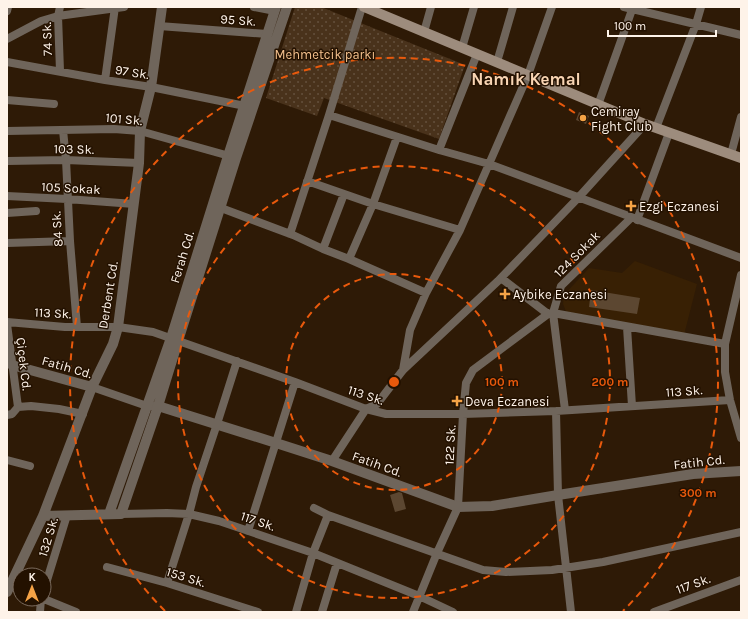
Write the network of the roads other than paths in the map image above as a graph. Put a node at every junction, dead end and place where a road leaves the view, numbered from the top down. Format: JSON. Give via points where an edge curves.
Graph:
{"nodes":[{"id":1,"x":8,"y":7,"type":"edge"},
{"id":2,"x":60,"y":7,"type":"edge"},
{"id":3,"x":124,"y":7,"type":"edge"},
{"id":4,"x":162,"y":7,"type":"edge"},
{"id":5,"x":254,"y":7,"type":"edge"},
{"id":6,"x":287,"y":7,"type":"edge"},
{"id":7,"x":363,"y":7,"type":"edge"},
{"id":8,"x":431,"y":7,"type":"edge"},
{"id":9,"x":474,"y":7,"type":"edge"},
{"id":10,"x":513,"y":7,"type":"edge"},
{"id":11,"x":552,"y":7,"type":"edge"},
{"id":12,"x":700,"y":7,"type":"edge"},
{"id":13,"x":115,"y":8,"type":"edge"},
{"id":14,"x":629,"y":8,"type":"edge"},
{"id":15,"x":275,"y":9,"type":"edge"},
{"id":16,"x":7,"y":11,"type":"edge"},
{"id":17,"x":58,"y":16,"type":"junction"},
{"id":18,"x":696,"y":24,"type":"junction"},
{"id":19,"x":159,"y":26,"type":"junction"},
{"id":20,"x":424,"y":32,"type":"junction"},
{"id":21,"x":267,"y":34,"type":"junction"},
{"id":22,"x":741,"y":35,"type":"edge"},
{"id":23,"x":7,"y":39,"type":"edge"},
{"id":24,"x":462,"y":48,"type":"junction"},
{"id":25,"x":477,"y":54,"type":"junction"},
{"id":26,"x":7,"y":62,"type":"edge"},
{"id":27,"x":497,"y":62,"type":"junction"},
{"id":28,"x":60,"y":71,"type":"junction"},
{"id":29,"x":528,"y":75,"type":"junction"},
{"id":30,"x":105,"y":80,"type":"junction"},
{"id":31,"x":151,"y":87,"type":"junction"},
{"id":32,"x":7,"y":100,"type":"edge"},
{"id":33,"x":54,"y":104,"type":"dead end"},
{"id":34,"x":598,"y":105,"type":"junction"},
{"id":35,"x":248,"y":107,"type":"junction"},
{"id":36,"x":329,"y":115,"type":"junction"},
{"id":37,"x":741,"y":117,"type":"edge"},
{"id":38,"x":645,"y":124,"type":"junction"},
{"id":39,"x":656,"y":128,"type":"junction"},
{"id":40,"x":63,"y":130,"type":"junction"},
{"id":41,"x":7,"y":131,"type":"edge"},
{"id":42,"x":140,"y":131,"type":"junction"},
{"id":43,"x":669,"y":133,"type":"junction"},
{"id":44,"x":396,"y":137,"type":"junction"},
{"id":45,"x":439,"y":150,"type":"junction"},
{"id":46,"x":736,"y":156,"type":"edge"},
{"id":47,"x":232,"y":157,"type":"junction"},
{"id":48,"x":66,"y":160,"type":"junction"},
{"id":49,"x":7,"y":161,"type":"edge"},
{"id":50,"x":139,"y":163,"type":"junction"},
{"id":51,"x":489,"y":164,"type":"junction"},
{"id":52,"x":307,"y":181,"type":"junction"},
{"id":53,"x":344,"y":194,"type":"junction"},
{"id":54,"x":7,"y":196,"type":"edge"},
{"id":55,"x":578,"y":198,"type":"junction"},
{"id":56,"x":67,"y":199,"type":"junction"},
{"id":57,"x":134,"y":204,"type":"junction"},
{"id":58,"x":373,"y":204,"type":"junction"},
{"id":59,"x":221,"y":208,"type":"junction"},
{"id":60,"x":36,"y":211,"type":"dead end"},
{"id":61,"x":7,"y":213,"type":"edge"},
{"id":62,"x":634,"y":219,"type":"junction"},
{"id":63,"x":460,"y":230,"type":"junction"},
{"id":64,"x":290,"y":234,"type":"junction"},
{"id":65,"x":70,"y":241,"type":"junction"},
{"id":66,"x":7,"y":243,"type":"edge"},
{"id":67,"x":324,"y":249,"type":"junction"},
{"id":68,"x":741,"y":258,"type":"edge"},
{"id":69,"x":349,"y":259,"type":"junction"},
{"id":70,"x":741,"y":275,"type":"edge"},
{"id":71,"x":501,"y":278,"type":"junction"},
{"id":72,"x":426,"y":292,"type":"junction"},
{"id":73,"x":550,"y":314,"type":"junction"},
{"id":74,"x":7,"y":323,"type":"edge"},
{"id":75,"x":627,"y":326,"type":"junction"},
{"id":76,"x":77,"y":327,"type":"junction"},
{"id":77,"x":118,"y":327,"type":"junction"},
{"id":78,"x":174,"y":340,"type":"junction"},
{"id":79,"x":725,"y":344,"type":"junction"},
{"id":80,"x":237,"y":361,"type":"junction"},
{"id":81,"x":12,"y":365,"type":"junction"},
{"id":82,"x":403,"y":370,"type":"junction"},
{"id":83,"x":295,"y":382,"type":"junction"},
{"id":84,"x":92,"y":388,"type":"junction"},
{"id":85,"x":730,"y":400,"type":"junction"},
{"id":86,"x":148,"y":406,"type":"junction"},
{"id":87,"x":158,"y":406,"type":"junction"},
{"id":88,"x":632,"y":406,"type":"junction"},
{"id":89,"x":18,"y":407,"type":"junction"},
{"id":90,"x":366,"y":409,"type":"junction"},
{"id":91,"x":565,"y":410,"type":"junction"},
{"id":92,"x":556,"y":411,"type":"junction"},
{"id":93,"x":83,"y":414,"type":"junction"},
{"id":94,"x":463,"y":414,"type":"junction"},
{"id":95,"x":7,"y":415,"type":"edge"},
{"id":96,"x":217,"y":424,"type":"junction"},
{"id":97,"x":741,"y":438,"type":"edge"},
{"id":98,"x":276,"y":443,"type":"junction"},
{"id":99,"x":7,"y":460,"type":"edge"},
{"id":100,"x":332,"y":461,"type":"junction"},
{"id":101,"x":30,"y":466,"type":"dead end"},
{"id":102,"x":741,"y":471,"type":"edge"},
{"id":103,"x":558,"y":494,"type":"junction"},
{"id":104,"x":458,"y":507,"type":"junction"},
{"id":105,"x":314,"y":508,"type":"dead end"},
{"id":106,"x":109,"y":514,"type":"junction"},
{"id":107,"x":121,"y":514,"type":"junction"},
{"id":108,"x":189,"y":514,"type":"junction"},
{"id":109,"x":67,"y":515,"type":"junction"},
{"id":110,"x":328,"y":515,"type":"junction"},
{"id":111,"x":43,"y":516,"type":"junction"},
{"id":112,"x":248,"y":531,"type":"junction"},
{"id":113,"x":741,"y":532,"type":"edge"},
{"id":114,"x":313,"y":553,"type":"junction"},
{"id":115,"x":437,"y":553,"type":"junction"},
{"id":116,"x":337,"y":563,"type":"junction"},
{"id":117,"x":51,"y":567,"type":"edge"},
{"id":118,"x":107,"y":567,"type":"dead end"},
{"id":119,"x":566,"y":567,"type":"junction"},
{"id":120,"x":741,"y":580,"type":"edge"},
{"id":121,"x":167,"y":583,"type":"junction"},
{"id":122,"x":8,"y":589,"type":"edge"},
{"id":123,"x":419,"y":596,"type":"junction"},
{"id":124,"x":52,"y":603,"type":"edge"},
{"id":125,"x":76,"y":612,"type":"edge"},
{"id":126,"x":258,"y":612,"type":"edge"},
{"id":127,"x":296,"y":612,"type":"edge"},
{"id":128,"x":322,"y":612,"type":"edge"},
{"id":129,"x":413,"y":612,"type":"edge"},
{"id":130,"x":453,"y":612,"type":"edge"},
{"id":131,"x":570,"y":612,"type":"edge"},
{"id":132,"x":654,"y":612,"type":"edge"}],
"edges":[{"from":1,"to":16,"type":"street"},
{"from":2,"to":17,"type":"street","name":"74 Sk."},
{"from":3,"to":13,"type":"street"},
{"from":4,"to":19,"type":"street","name":"Derbent Cd."},
{"from":5,"to":15,"type":"street"},
{"from":6,"to":35,"type":"street","name":"Ferah Cd."},
{"from":7,"to":20,"type":"main road"},
{"from":7,"to":36,"type":"street"},
{"from":8,"to":20,"type":"street"},
{"from":9,"to":24,"type":"street"},
{"from":10,"to":27,"type":"street"},
{"from":11,"to":29,"type":"street"},
{"from":12,"to":18,"type":"street"},
{"from":13,"to":17,"type":"street"},
{"from":13,"to":30,"type":"street"},
{"from":14,"to":18,"type":"street"},
{"from":14,"to":34,"type":"street"},
{"from":15,"to":21,"type":"street","name":"Ferah Cd."},
{"from":17,"to":23,"type":"street","via":[[41,21]]},
{"from":17,"to":28,"type":"street","name":"74 Sk."},
{"from":18,"to":22,"type":"street"},
{"from":18,"to":39,"type":"street"},
{"from":19,"to":21,"type":"street","name":"95 Sk."},
{"from":19,"to":31,"type":"street","name":"Derbent Cd."},
{"from":20,"to":24,"type":"main road"},
{"from":21,"to":35,"type":"street","name":"Ferah Cd."},
{"from":24,"to":25,"type":"main road"},
{"from":25,"to":27,"type":"main road"},
{"from":25,"to":45,"type":"street"},
{"from":26,"to":28,"type":"street","name":"97 Sk."},
{"from":27,"to":29,"type":"main road"},
{"from":28,"to":30,"type":"street","name":"97 Sk."},
{"from":29,"to":34,"type":"main road"},
{"from":29,"to":51,"type":"street"},
{"from":30,"to":31,"type":"street","name":"97 Sk."},
{"from":31,"to":35,"type":"street","name":"97 Sk."},
{"from":31,"to":42,"type":"street","name":"Derbent Cd."},
{"from":32,"to":33,"type":"street"},
{"from":34,"to":38,"type":"main road"},
{"from":35,"to":47,"type":"street","name":"Ferah Cd."},
{"from":36,"to":44,"type":"street"},
{"from":36,"to":52,"type":"street"},
{"from":37,"to":46,"type":"street"},
{"from":38,"to":39,"type":"main road"},
{"from":38,"to":55,"type":"street"},
{"from":39,"to":43,"type":"main road"},
{"from":40,"to":41,"type":"street","name":"101 Sk."},
{"from":40,"to":42,"type":"street","name":"101 Sk."},
{"from":40,"to":48,"type":"street","name":"84 Sk."},
{"from":42,"to":47,"type":"street","name":"101 Sk."},
{"from":42,"to":50,"type":"street","name":"Derbent Cd."},
{"from":43,"to":46,"type":"main road"},
{"from":43,"to":62,"type":"street"},
{"from":44,"to":45,"type":"street"},
{"from":44,"to":58,"type":"street"},
{"from":45,"to":51,"type":"street"},
{"from":47,"to":59,"type":"street","name":"Ferah Cd."},
{"from":47,"to":78,"type":"street","name":"Ferah Cd."},
{"from":48,"to":49,"type":"street","name":"103 Sk."},
{"from":48,"to":50,"type":"street","name":"103 Sk."},
{"from":48,"to":56,"type":"street","name":"84 Sk."},
{"from":50,"to":57,"type":"street","name":"Derbent Cd."},
{"from":51,"to":55,"type":"street"},
{"from":51,"to":63,"type":"street"},
{"from":52,"to":53,"type":"street"},
{"from":52,"to":64,"type":"street"},
{"from":53,"to":58,"type":"street"},
{"from":53,"to":67,"type":"street"},
{"from":54,"to":56,"type":"street","name":"105 Sokak"},
{"from":55,"to":62,"type":"street"},
{"from":55,"to":71,"type":"street"},
{"from":56,"to":57,"type":"street","name":"105 Sokak"},
{"from":56,"to":65,"type":"street","name":"84 Sk."},
{"from":57,"to":77,"type":"street","name":"Derbent Cd."},
{"from":58,"to":63,"type":"street"},
{"from":58,"to":69,"type":"street"},
{"from":59,"to":64,"type":"street"},
{"from":59,"to":78,"type":"street","name":"Ferah Cd."},
{"from":60,"to":61,"type":"street"},
{"from":62,"to":68,"type":"street"},
{"from":62,"to":73,"type":"street","name":"124 Sokak","via":[[561,286]]},
{"from":63,"to":72,"type":"street"},
{"from":64,"to":67,"type":"street"},
{"from":65,"to":66,"type":"street"},
{"from":65,"to":76,"type":"street","name":"84 Sk."},
{"from":67,"to":69,"type":"street"},
{"from":69,"to":72,"type":"street"},
{"from":70,"to":79,"type":"street"},
{"from":71,"to":73,"type":"street"},
{"from":71,"to":82,"type":"street"},
{"from":72,"to":82,"type":"street","via":[[410,330]]},
{"from":73,"to":75,"type":"street"},
{"from":73,"to":91,"type":"street","name":"124 Sokak"},
{"from":73,"to":94,"type":"street","name":"122 Sk.","via":[[473,370],[466,383]]},
{"from":74,"to":76,"type":"street","name":"113 Sk."},
{"from":74,"to":81,"type":"street","name":"Çiçek Cd."},
{"from":75,"to":79,"type":"street"},
{"from":75,"to":88,"type":"street"},
{"from":76,"to":77,"type":"street","name":"113 Sk."},
{"from":77,"to":78,"type":"street","name":"113 Sk.","via":[[153,332]]},
{"from":77,"to":84,"type":"street","name":"Derbent Cd.","via":[[113,344]]},
{"from":78,"to":80,"type":"street","name":"113 Sk."},
{"from":78,"to":86,"type":"street","name":"Ferah Cd."},
{"from":78,"to":87,"type":"street","name":"Ferah Cd."},
{"from":79,"to":85,"type":"street","via":[[724,372]]},
{"from":80,"to":83,"type":"street","name":"113 Sk."},
{"from":80,"to":96,"type":"street"},
{"from":81,"to":84,"type":"street","name":"Fatih Cd."},
{"from":81,"to":89,"type":"street","name":"Çiçek Cd."},
{"from":82,"to":90,"type":"street","via":[[377,404]]},
{"from":83,"to":90,"type":"street","name":"113 Sk."},
{"from":83,"to":98,"type":"street"},
{"from":84,"to":86,"type":"street","name":"Fatih Cd."},
{"from":84,"to":93,"type":"street","name":"Derbent Cd."},
{"from":85,"to":88,"type":"street","name":"113 Sk."},
{"from":85,"to":97,"type":"street"},
{"from":86,"to":87,"type":"street","name":"Fatih Cd."},
{"from":86,"to":106,"type":"street","name":"Ferah Cd."},
{"from":87,"to":96,"type":"street","name":"Fatih Cd."},
{"from":87,"to":107,"type":"street","name":"Ferah Cd."},
{"from":88,"to":91,"type":"street","name":"113 Sk."},
{"from":89,"to":93,"type":"street","via":[[59,409]]},
{"from":89,"to":95,"type":"street","via":[[12,414]]},
{"from":90,"to":94,"type":"street","name":"113 Sk.","via":[[386,414]]},
{"from":90,"to":100,"type":"street"},
{"from":91,"to":92,"type":"street","name":"113 Sk."},
{"from":92,"to":94,"type":"street","name":"113 Sk."},
{"from":92,"to":103,"type":"street"},
{"from":93,"to":111,"type":"street","name":"Derbent Cd."},
{"from":94,"to":104,"type":"street","name":"122 Sk."},
{"from":96,"to":98,"type":"street","name":"Fatih Cd."},
{"from":96,"to":108,"type":"street"},
{"from":98,"to":100,"type":"street","name":"Fatih Cd."},
{"from":98,"to":112,"type":"street"},
{"from":99,"to":101,"type":"street"},
{"from":100,"to":104,"type":"street","name":"Fatih Cd."},
{"from":102,"to":103,"type":"street","name":"Fatih Cd.","via":[[693,474]]},
{"from":103,"to":104,"type":"street","name":"Fatih Cd.","via":[[492,506]]},
{"from":103,"to":119,"type":"street"},
{"from":104,"to":115,"type":"street","name":"122 Sk."},
{"from":105,"to":110,"type":"street"},
{"from":106,"to":107,"type":"street","name":"117 Sk."},
{"from":106,"to":109,"type":"street","name":"117 Sk."},
{"from":107,"to":108,"type":"street","name":"117 Sk."},
{"from":108,"to":112,"type":"street","name":"117 Sk."},
{"from":108,"to":121,"type":"street"},
{"from":109,"to":111,"type":"street","name":"117 Sk."},
{"from":109,"to":117,"type":"street","name":"132 Sk."},
{"from":110,"to":114,"type":"street"},
{"from":110,"to":115,"type":"street"},
{"from":111,"to":122,"type":"street","name":"Derbent Cd."},
{"from":112,"to":114,"type":"street","name":"117 Sk."},
{"from":113,"to":119,"type":"street","via":[[603,562]]},
{"from":114,"to":116,"type":"street","name":"117 Sk."},
{"from":114,"to":127,"type":"street"},
{"from":115,"to":119,"type":"street","via":[[483,570],[506,572]]},
{"from":115,"to":123,"type":"street","name":"122 Sk."},
{"from":116,"to":123,"type":"street","name":"117 Sk."},
{"from":116,"to":128,"type":"street"},
{"from":118,"to":121,"type":"street","name":"153 Sk."},
{"from":119,"to":131,"type":"street"},
{"from":120,"to":132,"type":"street","name":"117 Sk."},
{"from":121,"to":126,"type":"street","name":"153 Sk."},
{"from":123,"to":129,"type":"street","name":"122 Sk."},
{"from":123,"to":130,"type":"street","name":"117 Sk."},
{"from":124,"to":125,"type":"street"}]}
